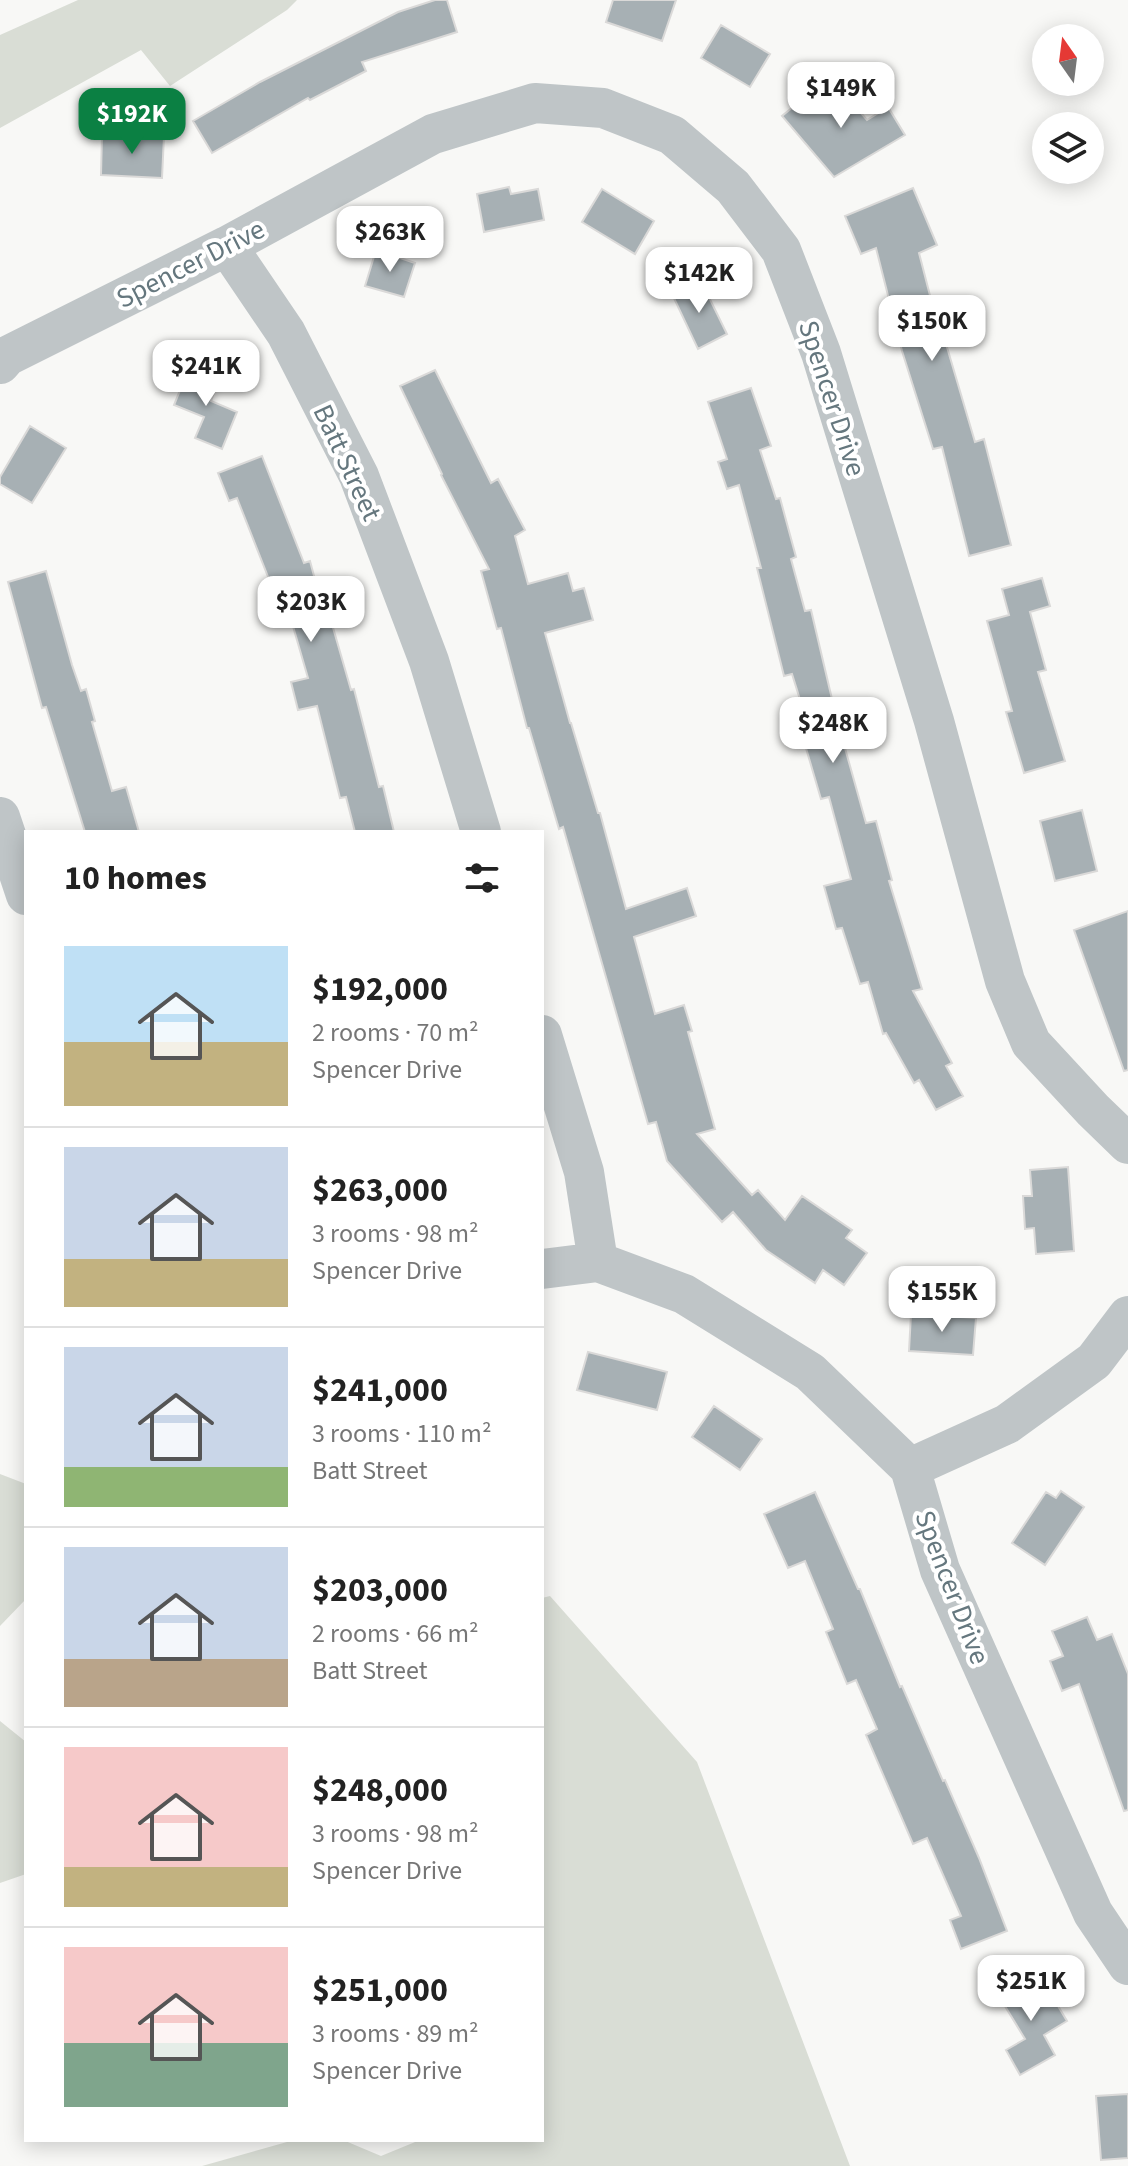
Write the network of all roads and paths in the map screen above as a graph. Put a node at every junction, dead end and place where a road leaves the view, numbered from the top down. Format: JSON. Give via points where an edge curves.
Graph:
{"nodes":[{"id":1,"x":227,"y":246,"type":"junction"},
{"id":2,"x":0,"y":364,"type":"edge"},
{"id":3,"x":0,"y":817,"type":"edge"},
{"id":4,"x":480,"y":830,"type":"edge"},
{"id":5,"x":24,"y":889,"type":"edge"},
{"id":6,"x":544,"y":1042,"type":"edge"},
{"id":7,"x":1128,"y":1144,"type":"edge"},
{"id":8,"x":598,"y":1262,"type":"junction"},
{"id":9,"x":544,"y":1269,"type":"edge"},
{"id":10,"x":1128,"y":1316,"type":"edge"},
{"id":11,"x":910,"y":1468,"type":"junction"},
{"id":12,"x":1128,"y":1965,"type":"edge"}],
"edges":[{"from":1,"to":2,"type":"street","name":"Spencer Drive"},
{"from":1,"to":4,"type":"street","name":"Batt Street","via":[[286,333],[359,476],[429,661]]},
{"from":1,"to":7,"type":"street","name":"Spencer Drive","via":[[433,134],[535,103],[603,108],[672,135],[733,187],[781,250],[821,353],[934,721],[1005,981],[1031,1043]]},
{"from":3,"to":5,"type":"street"},
{"from":6,"to":8,"type":"street","via":[[584,1172]]},
{"from":8,"to":9,"type":"street","name":"Spencer Drive"},
{"from":8,"to":11,"type":"street","name":"Spencer Drive","via":[[684,1294],[810,1372]]},
{"from":10,"to":11,"type":"street","via":[[1094,1361],[1007,1424]]},
{"from":11,"to":12,"type":"street","name":"Spencer Drive","via":[[940,1570],[1093,1913]]}]}
